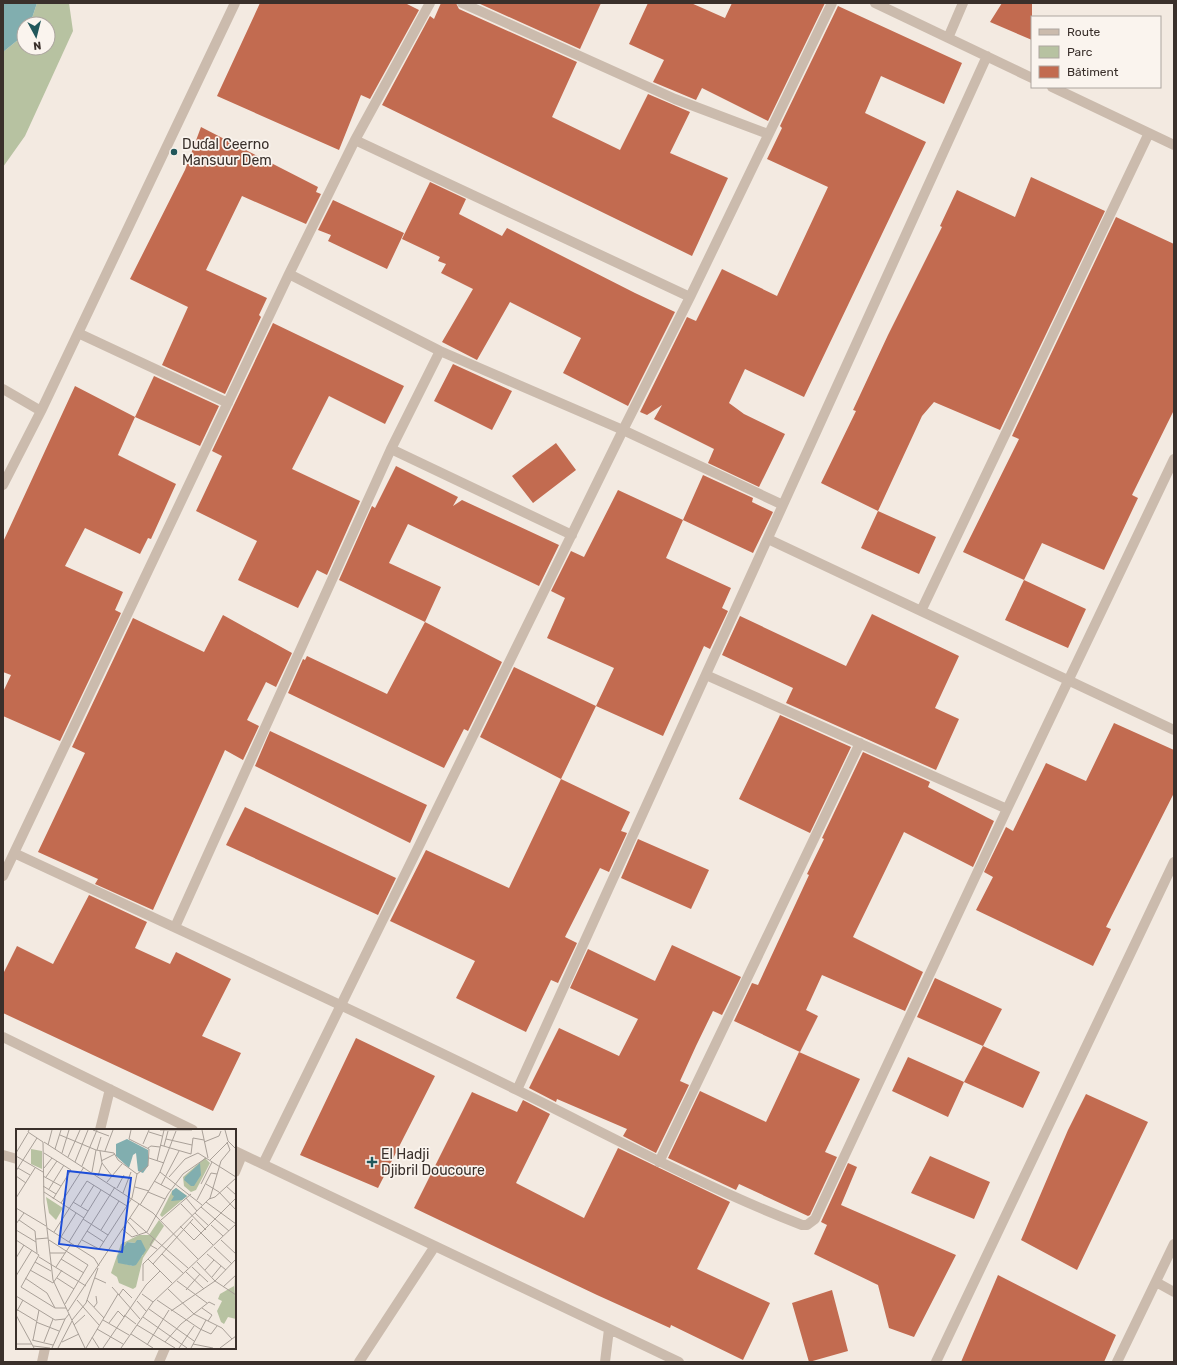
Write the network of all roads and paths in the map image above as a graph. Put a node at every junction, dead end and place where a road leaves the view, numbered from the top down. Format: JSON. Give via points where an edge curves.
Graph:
{"nodes":[{"id":1,"x":235,"y":3,"type":"edge"},
{"id":2,"x":430,"y":3,"type":"edge"},
{"id":3,"x":462,"y":3,"type":"edge"},
{"id":4,"x":832,"y":3,"type":"edge"},
{"id":5,"x":875,"y":3,"type":"edge"},
{"id":6,"x":963,"y":3,"type":"edge"},
{"id":7,"x":948,"y":38,"type":"junction"},
{"id":8,"x":987,"y":56,"type":"junction"},
{"id":9,"x":1031,"y":78,"type":"edge"},
{"id":10,"x":1054,"y":88,"type":"edge"},
{"id":11,"x":1149,"y":133,"type":"junction"},
{"id":12,"x":768,"y":134,"type":"junction"},
{"id":13,"x":355,"y":140,"type":"junction"},
{"id":14,"x":1174,"y":145,"type":"edge"},
{"id":15,"x":289,"y":274,"type":"junction"},
{"id":16,"x":690,"y":297,"type":"junction"},
{"id":17,"x":78,"y":333,"type":"junction"},
{"id":18,"x":440,"y":351,"type":"junction"},
{"id":19,"x":3,"y":389,"type":"edge"},
{"id":20,"x":228,"y":403,"type":"junction"},
{"id":21,"x":41,"y":411,"type":"junction"},
{"id":22,"x":623,"y":430,"type":"junction"},
{"id":23,"x":391,"y":450,"type":"junction"},
{"id":24,"x":1174,"y":459,"type":"edge"},
{"id":25,"x":3,"y":485,"type":"edge"},
{"id":26,"x":783,"y":505,"type":"junction"},
{"id":27,"x":572,"y":534,"type":"junction"},
{"id":28,"x":768,"y":539,"type":"junction"},
{"id":29,"x":921,"y":611,"type":"junction"},
{"id":30,"x":706,"y":675,"type":"junction"},
{"id":31,"x":1068,"y":680,"type":"junction"},
{"id":32,"x":1174,"y":730,"type":"edge"},
{"id":33,"x":860,"y":743,"type":"junction"},
{"id":34,"x":1007,"y":809,"type":"junction"},
{"id":35,"x":14,"y":853,"type":"junction"},
{"id":36,"x":1174,"y":862,"type":"edge"},
{"id":37,"x":3,"y":876,"type":"edge"},
{"id":38,"x":175,"y":927,"type":"junction"},
{"id":39,"x":341,"y":1005,"type":"junction"},
{"id":40,"x":3,"y":1037,"type":"edge"},
{"id":41,"x":110,"y":1089,"type":"junction"},
{"id":42,"x":518,"y":1090,"type":"junction"},
{"id":43,"x":100,"y":1129,"type":"edge"},
{"id":44,"x":190,"y":1129,"type":"edge"},
{"id":45,"x":239,"y":1153,"type":"edge"},
{"id":46,"x":3,"y":1155,"type":"edge"},
{"id":47,"x":16,"y":1159,"type":"edge"},
{"id":48,"x":659,"y":1162,"type":"junction"},
{"id":49,"x":263,"y":1164,"type":"junction"},
{"id":50,"x":236,"y":1167,"type":"edge"},
{"id":51,"x":1174,"y":1244,"type":"edge"},
{"id":52,"x":435,"y":1246,"type":"junction"},
{"id":53,"x":1156,"y":1282,"type":"junction"},
{"id":54,"x":1174,"y":1292,"type":"edge"},
{"id":55,"x":609,"y":1329,"type":"junction"},
{"id":56,"x":45,"y":1349,"type":"edge"},
{"id":57,"x":164,"y":1349,"type":"edge"},
{"id":58,"x":42,"y":1362,"type":"edge"},
{"id":59,"x":159,"y":1362,"type":"edge"},
{"id":60,"x":359,"y":1362,"type":"edge"},
{"id":61,"x":605,"y":1362,"type":"edge"},
{"id":62,"x":679,"y":1362,"type":"edge"},
{"id":63,"x":936,"y":1362,"type":"edge"},
{"id":64,"x":1117,"y":1362,"type":"edge"}],
"edges":[{"from":1,"to":17,"type":"street"},
{"from":2,"to":13,"type":"street"},
{"from":3,"to":12,"type":"street","via":[[675,99]]},
{"from":4,"to":12,"type":"street"},
{"from":5,"to":7,"type":"street"},
{"from":6,"to":7,"type":"street"},
{"from":7,"to":8,"type":"street"},
{"from":8,"to":9,"type":"street"},
{"from":8,"to":26,"type":"street"},
{"from":10,"to":11,"type":"street"},
{"from":11,"to":14,"type":"street"},
{"from":11,"to":29,"type":"street"},
{"from":12,"to":16,"type":"street"},
{"from":13,"to":15,"type":"street"},
{"from":13,"to":16,"type":"street"},
{"from":15,"to":18,"type":"street"},
{"from":15,"to":20,"type":"street"},
{"from":16,"to":22,"type":"street"},
{"from":17,"to":20,"type":"street"},
{"from":17,"to":21,"type":"street"},
{"from":18,"to":22,"type":"street"},
{"from":18,"to":23,"type":"street"},
{"from":19,"to":21,"type":"street"},
{"from":20,"to":35,"type":"street"},
{"from":21,"to":25,"type":"street"},
{"from":22,"to":26,"type":"street"},
{"from":22,"to":27,"type":"street"},
{"from":23,"to":27,"type":"street"},
{"from":23,"to":38,"type":"street"},
{"from":24,"to":31,"type":"street"},
{"from":26,"to":28,"type":"street"},
{"from":27,"to":39,"type":"street"},
{"from":28,"to":29,"type":"street"},
{"from":28,"to":30,"type":"street"},
{"from":29,"to":31,"type":"street"},
{"from":30,"to":33,"type":"street"},
{"from":30,"to":42,"type":"street"},
{"from":31,"to":32,"type":"street"},
{"from":31,"to":34,"type":"street"},
{"from":33,"to":34,"type":"street"},
{"from":33,"to":48,"type":"street"},
{"from":34,"to":48,"type":"street","via":[[815,1219],[802,1225]]},
{"from":35,"to":37,"type":"street"},
{"from":35,"to":38,"type":"street"},
{"from":36,"to":63,"type":"street"},
{"from":38,"to":39,"type":"street"},
{"from":39,"to":42,"type":"street"},
{"from":39,"to":49,"type":"street"},
{"from":40,"to":41,"type":"street"},
{"from":41,"to":43,"type":"street"},
{"from":41,"to":44,"type":"street"},
{"from":42,"to":48,"type":"street"},
{"from":45,"to":49,"type":"street"},
{"from":45,"to":50,"type":"street"},
{"from":46,"to":47,"type":"street"},
{"from":49,"to":52,"type":"street"},
{"from":51,"to":53,"type":"street"},
{"from":52,"to":55,"type":"street"},
{"from":52,"to":60,"type":"street"},
{"from":53,"to":54,"type":"street"},
{"from":53,"to":64,"type":"street"},
{"from":55,"to":61,"type":"street"},
{"from":55,"to":62,"type":"street"},
{"from":56,"to":58,"type":"street"},
{"from":57,"to":59,"type":"street"}]}
